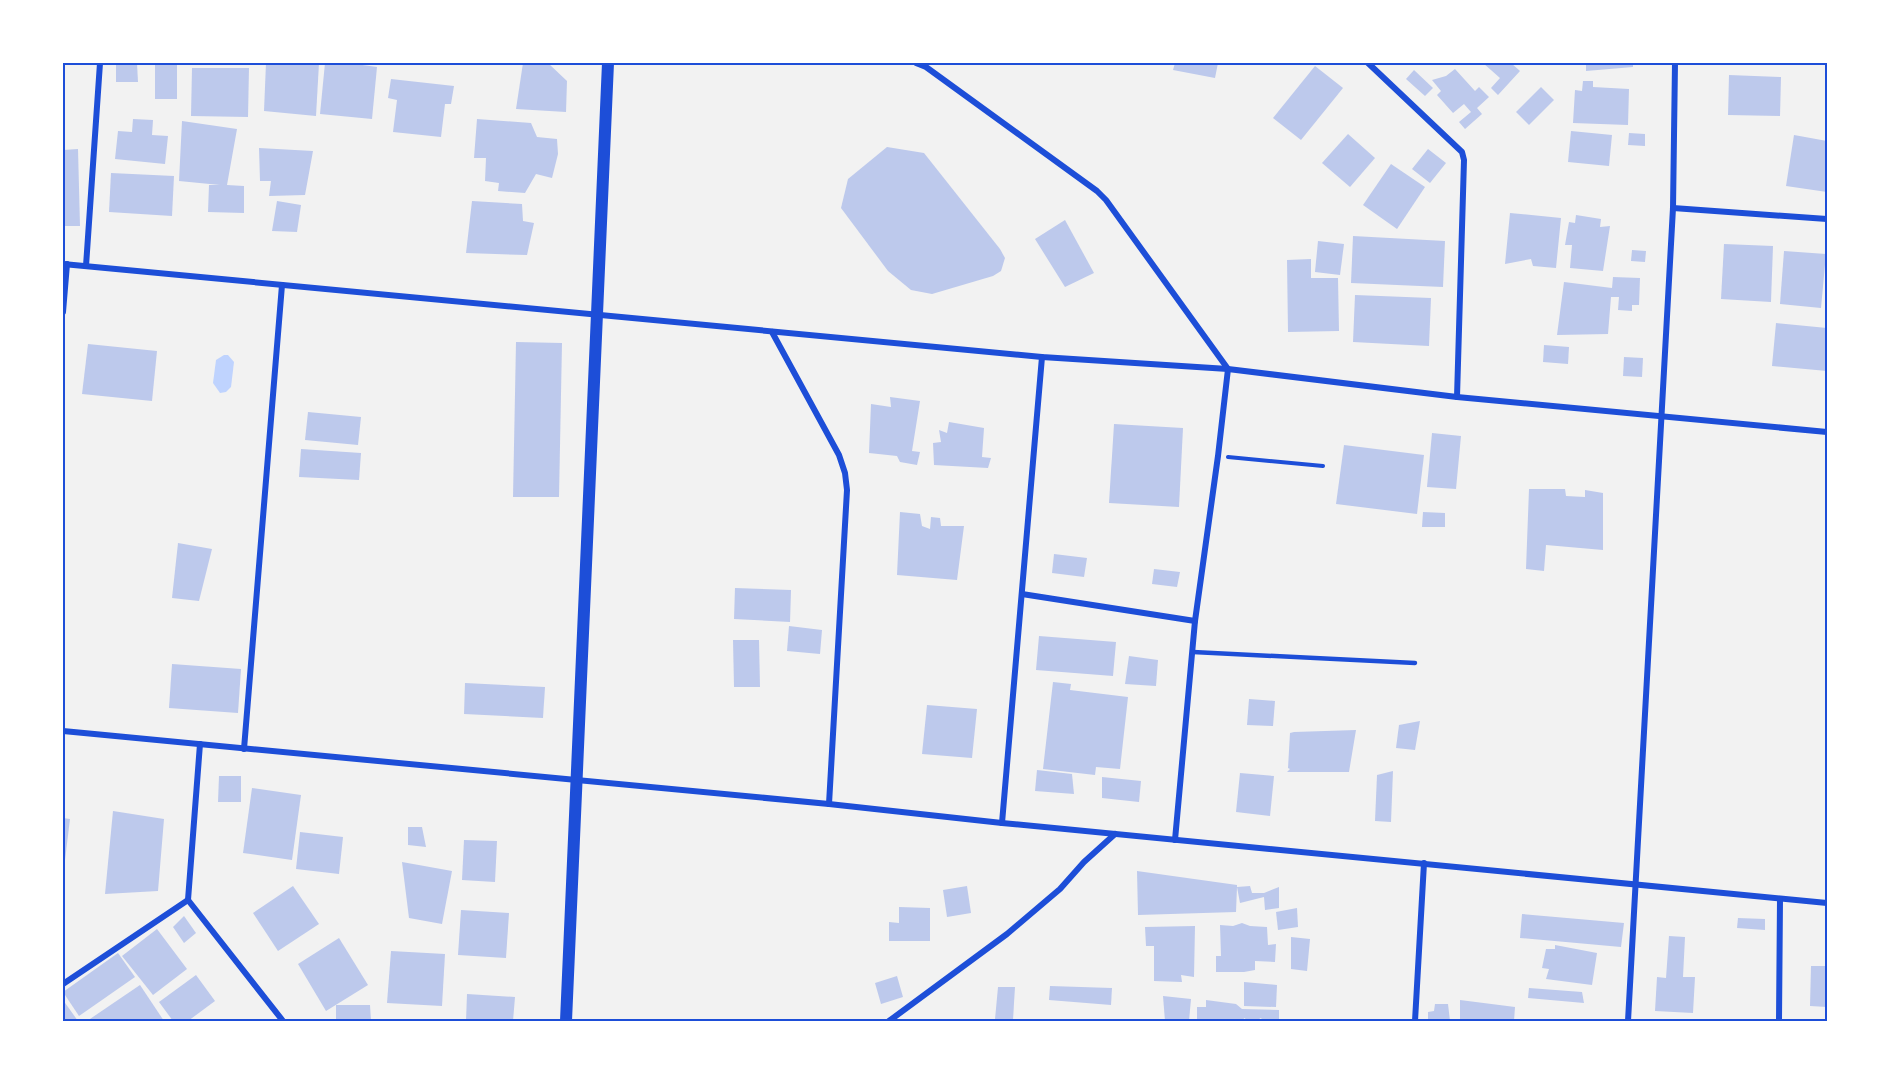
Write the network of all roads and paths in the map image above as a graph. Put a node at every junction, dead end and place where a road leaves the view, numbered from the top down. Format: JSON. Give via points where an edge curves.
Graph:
{"nodes":[{"id":1,"x":100,"y":63,"type":"edge"},
{"id":2,"x":608,"y":63,"type":"edge"},
{"id":3,"x":916,"y":63,"type":"edge"},
{"id":4,"x":1368,"y":63,"type":"edge"},
{"id":5,"x":1675,"y":63,"type":"edge"},
{"id":6,"x":927,"y":65,"type":"edge"},
{"id":7,"x":1673,"y":208,"type":"junction"},
{"id":8,"x":1827,"y":219,"type":"edge"},
{"id":9,"x":65,"y":264,"type":"edge"},
{"id":10,"x":86,"y":266,"type":"junction"},
{"id":11,"x":282,"y":285,"type":"junction"},
{"id":12,"x":63,"y":312,"type":"edge"},
{"id":13,"x":597,"y":315,"type":"junction"},
{"id":14,"x":772,"y":332,"type":"junction"},
{"id":15,"x":1042,"y":357,"type":"junction"},
{"id":16,"x":1228,"y":369,"type":"junction"},
{"id":17,"x":1457,"y":397,"type":"junction"},
{"id":18,"x":1662,"y":416,"type":"junction"},
{"id":19,"x":1827,"y":432,"type":"edge"},
{"id":20,"x":1218,"y":456,"type":"junction"},
{"id":21,"x":1323,"y":466,"type":"dead end"},
{"id":22,"x":1022,"y":594,"type":"junction"},
{"id":23,"x":1195,"y":621,"type":"junction"},
{"id":24,"x":1193,"y":652,"type":"junction"},
{"id":25,"x":1416,"y":663,"type":"dead end"},
{"id":26,"x":63,"y":731,"type":"edge"},
{"id":27,"x":200,"y":744,"type":"junction"},
{"id":28,"x":244,"y":749,"type":"junction"},
{"id":29,"x":576,"y":781,"type":"junction"},
{"id":30,"x":830,"y":804,"type":"junction"},
{"id":31,"x":1002,"y":823,"type":"junction"},
{"id":32,"x":1115,"y":834,"type":"junction"},
{"id":33,"x":1175,"y":840,"type":"junction"},
{"id":34,"x":1424,"y":863,"type":"junction"},
{"id":35,"x":1636,"y":885,"type":"junction"},
{"id":36,"x":1780,"y":899,"type":"junction"},
{"id":37,"x":188,"y":900,"type":"junction"},
{"id":38,"x":1827,"y":903,"type":"edge"},
{"id":39,"x":63,"y":984,"type":"edge"},
{"id":40,"x":283,"y":1021,"type":"edge"},
{"id":41,"x":566,"y":1021,"type":"edge"},
{"id":42,"x":889,"y":1021,"type":"edge"},
{"id":43,"x":1415,"y":1021,"type":"edge"},
{"id":44,"x":1628,"y":1021,"type":"edge"},
{"id":45,"x":1779,"y":1021,"type":"edge"}],
"edges":[{"from":1,"to":10,"type":"street"},
{"from":2,"to":13,"type":"main road"},
{"from":3,"to":6,"type":"street"},
{"from":4,"to":17,"type":"street","via":[[1462,152]]},
{"from":5,"to":7,"type":"street"},
{"from":6,"to":16,"type":"street","via":[[1106,200]]},
{"from":7,"to":8,"type":"street"},
{"from":7,"to":18,"type":"street"},
{"from":9,"to":10,"type":"street"},
{"from":9,"to":12,"type":"street"},
{"from":10,"to":11,"type":"street"},
{"from":11,"to":13,"type":"street"},
{"from":11,"to":28,"type":"street"},
{"from":13,"to":14,"type":"street"},
{"from":13,"to":29,"type":"main road"},
{"from":14,"to":15,"type":"street"},
{"from":14,"to":30,"type":"street","via":[[845,473]]},
{"from":15,"to":16,"type":"street"},
{"from":15,"to":22,"type":"street"},
{"from":16,"to":17,"type":"street"},
{"from":16,"to":20,"type":"street"},
{"from":17,"to":18,"type":"street"},
{"from":18,"to":19,"type":"street"},
{"from":18,"to":35,"type":"street"},
{"from":20,"to":21,"type":"path"},
{"from":20,"to":23,"type":"street"},
{"from":22,"to":23,"type":"street"},
{"from":22,"to":31,"type":"street"},
{"from":23,"to":24,"type":"street"},
{"from":24,"to":25,"type":"lane"},
{"from":24,"to":33,"type":"street"},
{"from":26,"to":27,"type":"street"},
{"from":27,"to":28,"type":"street"},
{"from":27,"to":37,"type":"street"},
{"from":28,"to":29,"type":"street"},
{"from":29,"to":30,"type":"street"},
{"from":29,"to":41,"type":"main road"},
{"from":30,"to":31,"type":"street"},
{"from":31,"to":32,"type":"street"},
{"from":32,"to":33,"type":"street"},
{"from":32,"to":42,"type":"street","via":[[1007,934]]},
{"from":33,"to":34,"type":"street"},
{"from":34,"to":35,"type":"street"},
{"from":34,"to":43,"type":"street"},
{"from":35,"to":36,"type":"street"},
{"from":35,"to":44,"type":"street"},
{"from":36,"to":38,"type":"street"},
{"from":36,"to":45,"type":"street"},
{"from":37,"to":39,"type":"street"},
{"from":37,"to":40,"type":"street"}]}
